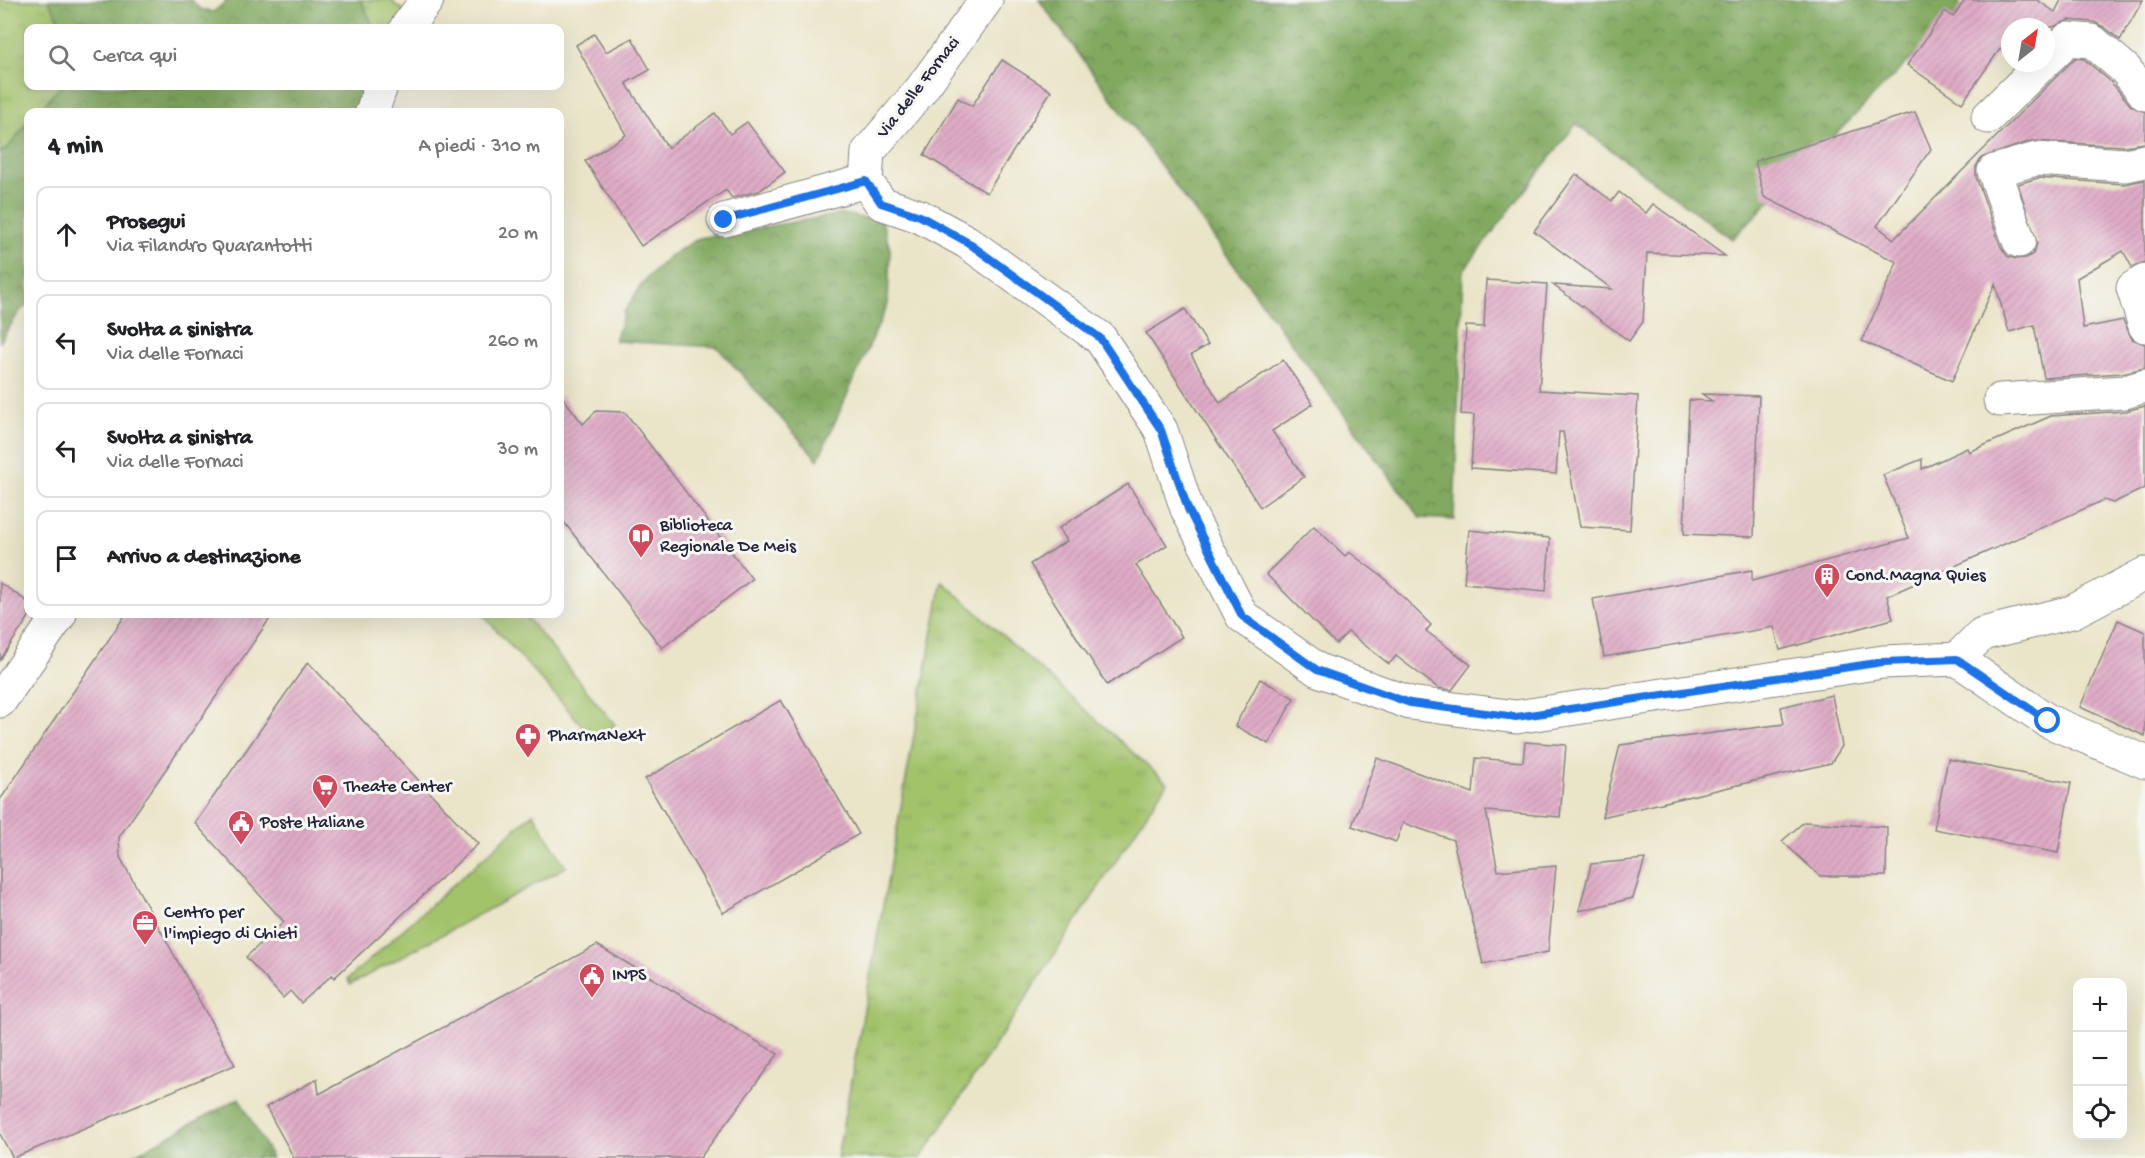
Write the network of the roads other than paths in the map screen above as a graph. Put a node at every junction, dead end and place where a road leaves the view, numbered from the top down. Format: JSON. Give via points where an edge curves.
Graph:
{"nodes":[{"id":1,"x":427,"y":0,"type":"edge"},
{"id":2,"x":986,"y":0,"type":"edge"},
{"id":3,"x":409,"y":24,"type":"edge"},
{"id":4,"x":2055,"y":51,"type":"edge"},
{"id":5,"x":2033,"y":72,"type":"edge"},
{"id":6,"x":380,"y":90,"type":"edge"},
{"id":7,"x":2145,"y":94,"type":"edge"},
{"id":8,"x":373,"y":108,"type":"edge"},
{"id":9,"x":1988,"y":117,"type":"dead end"},
{"id":10,"x":2145,"y":160,"type":"edge"},
{"id":11,"x":866,"y":181,"type":"junction"},
{"id":12,"x":724,"y":220,"type":"dead end"},
{"id":13,"x":2019,"y":242,"type":"dead end"},
{"id":14,"x":2145,"y":281,"type":"edge"},
{"id":15,"x":2145,"y":326,"type":"edge"},
{"id":16,"x":2145,"y":386,"type":"edge"},
{"id":17,"x":2000,"y":400,"type":"dead end"},
{"id":18,"x":2145,"y":574,"type":"edge"},
{"id":19,"x":57,"y":618,"type":"edge"},
{"id":20,"x":1957,"y":659,"type":"junction"},
{"id":21,"x":0,"y":701,"type":"edge"},
{"id":22,"x":2145,"y":762,"type":"edge"}],
"edges":[{"from":1,"to":3,"type":"street"},
{"from":2,"to":11,"type":"street","name":"Via delle Fornaci","via":[[920,91],[868,152]]},
{"from":4,"to":7,"type":"street","via":[[2068,39],[2092,41],[2125,69]]},
{"from":5,"to":9,"type":"street"},
{"from":6,"to":8,"type":"street"},
{"from":10,"to":13,"type":"street","via":[[2125,165],[2036,159],[1994,171]]},
{"from":11,"to":12,"type":"street"},
{"from":11,"to":20,"type":"street","via":[[881,203],[920,216],[967,242],[1100,338],[1161,430],[1188,509],[1242,616],[1317,670],[1410,703],[1516,717],[1883,662]]},
{"from":14,"to":15,"type":"street","via":[[2133,288]]},
{"from":16,"to":17,"type":"street","via":[[2125,392]]},
{"from":18,"to":20,"type":"street","via":[[2072,612],[1982,634]]},
{"from":19,"to":21,"type":"street"},
{"from":20,"to":22,"type":"street","via":[[2048,721]]}]}
